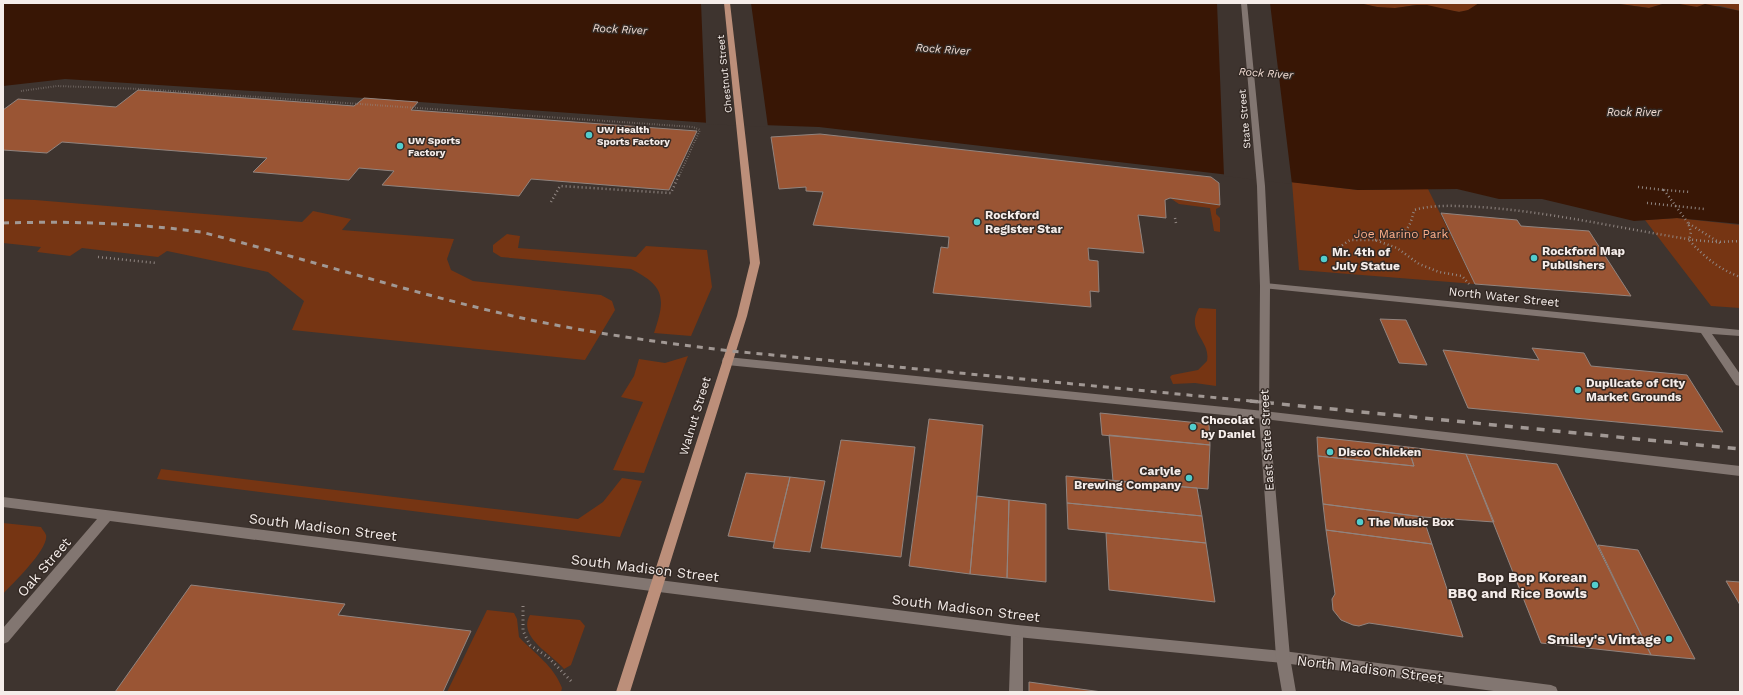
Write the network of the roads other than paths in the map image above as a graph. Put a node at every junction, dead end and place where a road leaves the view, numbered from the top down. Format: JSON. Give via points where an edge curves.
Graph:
{"nodes":[{"id":1,"x":727,"y":3,"type":"edge"},
{"id":2,"x":1244,"y":3,"type":"edge"},
{"id":3,"x":741,"y":143,"type":"joint"},
{"id":4,"x":1261,"y":186,"type":"joint"},
{"id":5,"x":1265,"y":286,"type":"junction"},
{"id":6,"x":1704,"y":330,"type":"junction"},
{"id":7,"x":1740,"y":333,"type":"edge"},
{"id":8,"x":727,"y":361,"type":"junction"},
{"id":9,"x":1740,"y":382,"type":"edge"},
{"id":10,"x":1264,"y":415,"type":"junction"},
{"id":11,"x":1740,"y":471,"type":"edge"},
{"id":12,"x":3,"y":502,"type":"edge"},
{"id":13,"x":107,"y":516,"type":"junction"},
{"id":14,"x":659,"y":586,"type":"junction"},
{"id":15,"x":1017,"y":631,"type":"junction"},
{"id":16,"x":3,"y":638,"type":"edge"},
{"id":17,"x":1283,"y":657,"type":"junction"},
{"id":18,"x":624,"y":692,"type":"edge"},
{"id":19,"x":1016,"y":692,"type":"edge"},
{"id":20,"x":1288,"y":692,"type":"edge"},
{"id":21,"x":1551,"y":692,"type":"edge"}],
"edges":[{"from":1,"to":3,"type":"main road","name":"Chestnut Street"},
{"from":2,"to":4,"type":"street","name":"State Street"},
{"from":3,"to":8,"type":"main road","name":"Walnut Street","via":[[755,263],[751,288]]},
{"from":4,"to":5,"type":"street","name":"East State Street"},
{"from":5,"to":6,"type":"street","name":"North Water Street"},
{"from":5,"to":10,"type":"street","name":"East State Street"},
{"from":6,"to":7,"type":"street","name":"North Water Street"},
{"from":6,"to":9,"type":"street"},
{"from":8,"to":10,"type":"street"},
{"from":8,"to":14,"type":"main road","name":"Walnut Street"},
{"from":10,"to":11,"type":"street"},
{"from":10,"to":17,"type":"street","name":"East State Street"},
{"from":12,"to":13,"type":"street","name":"South Madison Street"},
{"from":13,"to":14,"type":"street","name":"South Madison Street"},
{"from":13,"to":16,"type":"street","name":"Oak Street"},
{"from":14,"to":15,"type":"street","name":"South Madison Street"},
{"from":14,"to":18,"type":"main road","name":"Walnut Street"},
{"from":15,"to":17,"type":"street","name":"South Madison Street"},
{"from":15,"to":19,"type":"street"},
{"from":17,"to":20,"type":"street","name":"East State Street"},
{"from":17,"to":21,"type":"street","name":"North Madison Street"}]}
